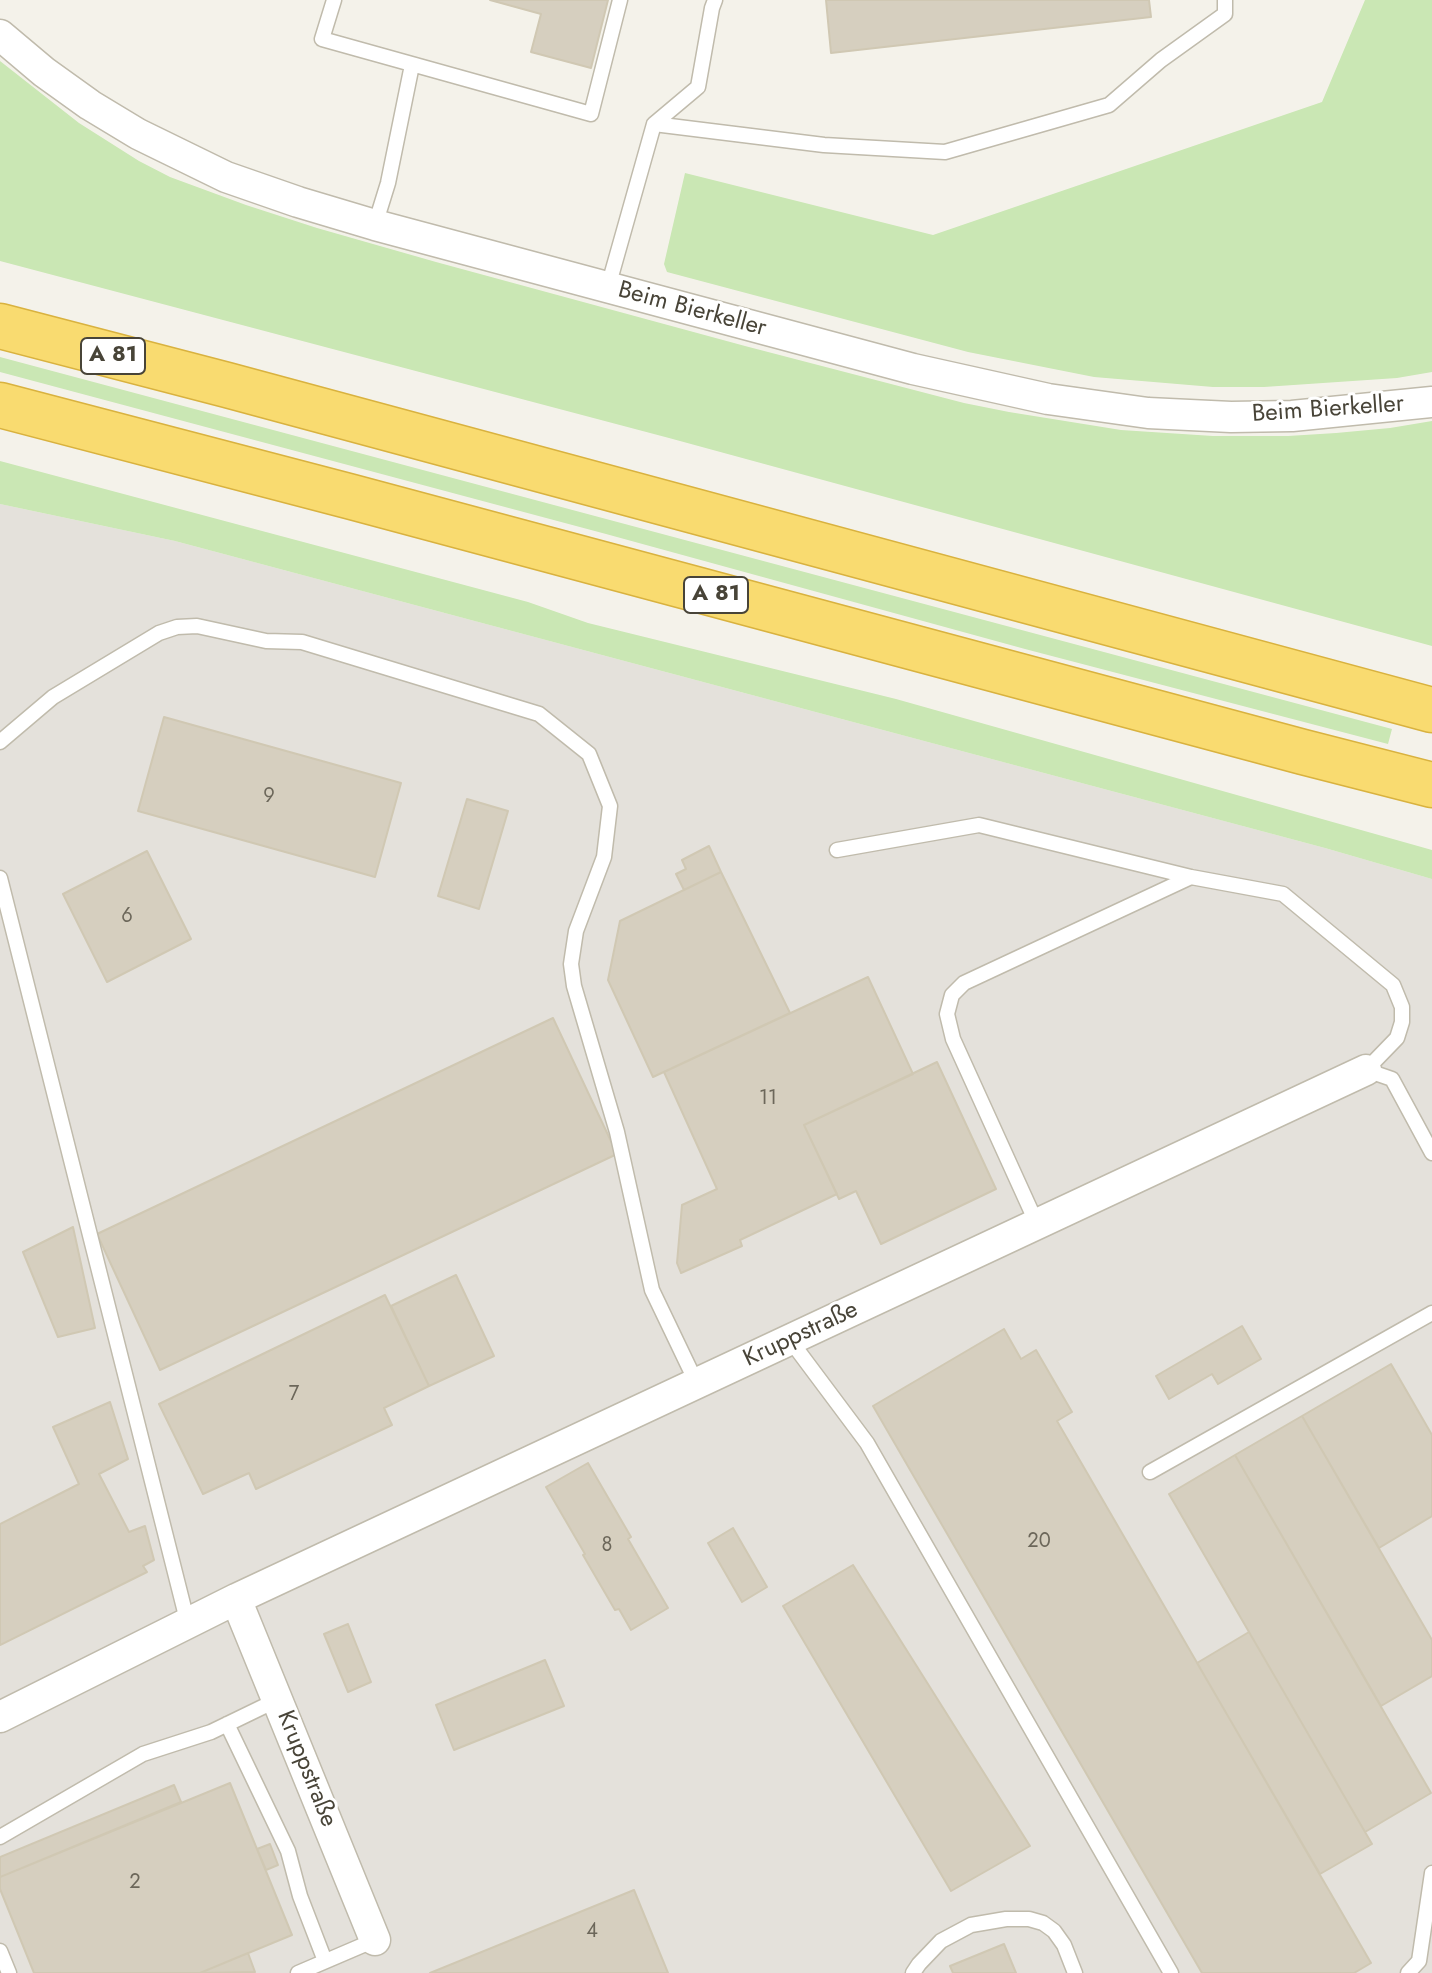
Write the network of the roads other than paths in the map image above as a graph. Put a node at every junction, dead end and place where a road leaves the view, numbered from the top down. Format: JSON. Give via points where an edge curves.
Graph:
{"nodes":[{"id":1,"x":334,"y":0,"type":"edge"},
{"id":2,"x":620,"y":0,"type":"edge"},
{"id":3,"x":715,"y":0,"type":"edge"},
{"id":4,"x":1225,"y":0,"type":"edge"},
{"id":5,"x":0,"y":35,"type":"edge"},
{"id":6,"x":412,"y":65,"type":"junction"},
{"id":7,"x":654,"y":124,"type":"junction"},
{"id":8,"x":375,"y":225,"type":"junction"},
{"id":9,"x":608,"y":287,"type":"junction"},
{"id":10,"x":0,"y":326,"type":"edge"},
{"id":11,"x":1432,"y":402,"type":"edge"},
{"id":12,"x":0,"y":405,"type":"edge"},
{"id":13,"x":1432,"y":710,"type":"edge"},
{"id":14,"x":0,"y":742,"type":"edge"},
{"id":15,"x":1432,"y":785,"type":"edge"},
{"id":16,"x":837,"y":850,"type":"dead end"},
{"id":17,"x":1191,"y":877,"type":"junction"},
{"id":18,"x":0,"y":878,"type":"edge"},
{"id":19,"x":1366,"y":1070,"type":"junction"},
{"id":20,"x":1432,"y":1153,"type":"edge"},
{"id":21,"x":1037,"y":1224,"type":"junction"},
{"id":22,"x":1432,"y":1313,"type":"edge"},
{"id":23,"x":790,"y":1340,"type":"junction"},
{"id":24,"x":697,"y":1384,"type":"junction"},
{"id":25,"x":1150,"y":1472,"type":"dead end"},
{"id":26,"x":236,"y":1599,"type":"junction"},
{"id":27,"x":188,"y":1624,"type":"junction"},
{"id":28,"x":277,"y":1700,"type":"junction"},
{"id":29,"x":0,"y":1717,"type":"edge"},
{"id":30,"x":227,"y":1724,"type":"junction"},
{"id":31,"x":0,"y":1837,"type":"edge"},
{"id":32,"x":1432,"y":1873,"type":"edge"},
{"id":33,"x":375,"y":1940,"type":"joint"},
{"id":34,"x":0,"y":1951,"type":"edge"},
{"id":35,"x":325,"y":1961,"type":"junction"},
{"id":36,"x":9,"y":1973,"type":"edge"},
{"id":37,"x":298,"y":1973,"type":"edge"},
{"id":38,"x":913,"y":1973,"type":"edge"},
{"id":39,"x":1075,"y":1973,"type":"edge"},
{"id":40,"x":1171,"y":1973,"type":"edge"},
{"id":41,"x":1408,"y":1973,"type":"edge"}],
"edges":[{"from":1,"to":6,"type":"lane","via":[[322,39]]},
{"from":2,"to":6,"type":"lane","via":[[591,114]]},
{"from":3,"to":7,"type":"lane","via":[[698,87]]},
{"from":4,"to":7,"type":"lane","via":[[1225,14],[1109,105],[945,152],[824,145]]},
{"from":5,"to":8,"type":"street","name":"Beim Bierkeller","via":[[90,105],[182,157],[226,177]]},
{"from":6,"to":8,"type":"lane"},
{"from":7,"to":9,"type":"lane"},
{"from":8,"to":9,"type":"street","name":"Beim Bierkeller"},
{"from":9,"to":11,"type":"street","name":"Beim Bierkeller","via":[[913,369],[1107,409],[1292,416]]},
{"from":10,"to":13,"type":"highway","number":"A 81"},
{"from":12,"to":15,"type":"highway","number":"A 81"},
{"from":14,"to":24,"type":"lane","via":[[53,697],[159,633],[197,626],[266,641],[302,642],[539,714],[589,754],[610,806],[604,857],[576,931],[574,986],[617,1132],[652,1290]]},
{"from":16,"to":17,"type":"lane","via":[[979,825]]},
{"from":17,"to":19,"type":"lane","via":[[1283,894],[1393,985],[1402,1007],[1397,1038]]},
{"from":17,"to":21,"type":"lane","via":[[964,983],[952,995],[947,1014],[953,1039]]},
{"from":18,"to":27,"type":"lane"},
{"from":19,"to":20,"type":"lane","via":[[1392,1079]]},
{"from":19,"to":21,"type":"street","name":"Kruppstraße"},
{"from":21,"to":23,"type":"street","name":"Kruppstraße"},
{"from":22,"to":25,"type":"lane"},
{"from":23,"to":24,"type":"street","name":"Kruppstraße"},
{"from":23,"to":40,"type":"lane","via":[[867,1443]]},
{"from":24,"to":26,"type":"street","name":"Kruppstraße"},
{"from":26,"to":27,"type":"street","name":"Kruppstraße"},
{"from":26,"to":28,"type":"street","name":"Kruppstraße"},
{"from":27,"to":29,"type":"street","name":"Kruppstraße"},
{"from":28,"to":30,"type":"lane"},
{"from":28,"to":33,"type":"street","name":"Kruppstraße"},
{"from":30,"to":31,"type":"lane","via":[[143,1754]]},
{"from":30,"to":35,"type":"lane","via":[[288,1851]]},
{"from":32,"to":41,"type":"lane","via":[[1419,1961]]},
{"from":33,"to":35,"type":"lane"},
{"from":34,"to":36,"type":"lane"},
{"from":35,"to":37,"type":"lane"},
{"from":38,"to":39,"type":"lane","via":[[941,1941],[971,1925],[1029,1919],[1054,1931]]}]}
